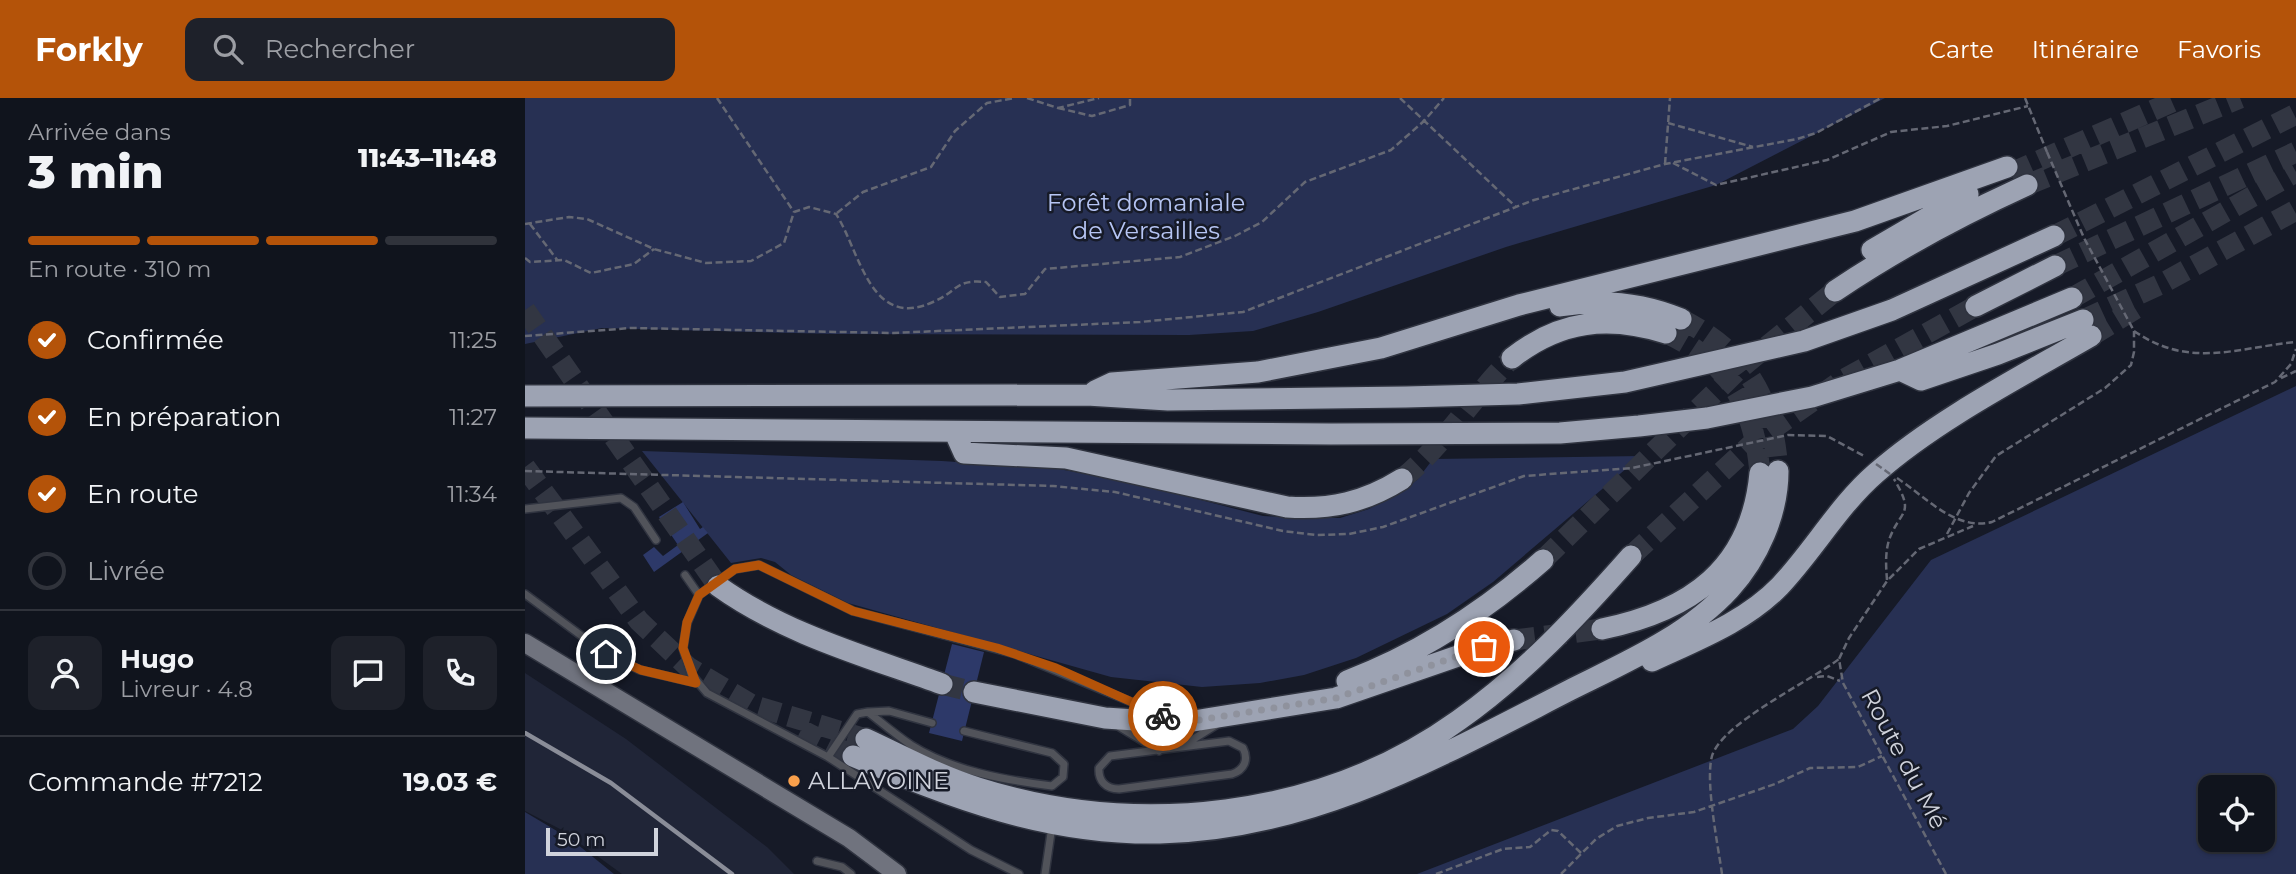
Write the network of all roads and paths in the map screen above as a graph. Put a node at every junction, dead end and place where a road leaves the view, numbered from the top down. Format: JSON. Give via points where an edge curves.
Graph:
{"nodes":[{"id":1,"x":717,"y":98,"type":"edge"},
{"id":2,"x":1015,"y":98,"type":"edge"},
{"id":3,"x":1027,"y":98,"type":"edge"},
{"id":4,"x":1099,"y":98,"type":"edge"},
{"id":5,"x":1130,"y":98,"type":"edge"},
{"id":6,"x":1399,"y":98,"type":"edge"},
{"id":7,"x":1444,"y":98,"type":"edge"},
{"id":8,"x":1670,"y":98,"type":"edge"},
{"id":9,"x":1881,"y":98,"type":"edge"},
{"id":10,"x":2025,"y":98,"type":"edge"},
{"id":11,"x":2028,"y":106,"type":"junction"},
{"id":12,"x":1058,"y":108,"type":"junction"},
{"id":13,"x":1424,"y":121,"type":"junction"},
{"id":14,"x":1668,"y":123,"type":"junction"},
{"id":15,"x":1756,"y":148,"type":"junction"},
{"id":16,"x":1673,"y":163,"type":"junction"},
{"id":17,"x":1665,"y":164,"type":"junction"},
{"id":18,"x":1516,"y":207,"type":"junction"},
{"id":19,"x":794,"y":212,"type":"junction"},
{"id":20,"x":836,"y":214,"type":"junction"},
{"id":21,"x":527,"y":223,"type":"edge"},
{"id":22,"x":2054,"y":236,"type":"tunnel mouth"},
{"id":23,"x":654,"y":249,"type":"junction"},
{"id":24,"x":525,"y":258,"type":"edge"},
{"id":25,"x":558,"y":261,"type":"junction"},
{"id":26,"x":2055,"y":266,"type":"tunnel mouth"},
{"id":27,"x":1829,"y":288,"type":"tunnel mouth"},
{"id":28,"x":2072,"y":298,"type":"tunnel mouth"},
{"id":29,"x":1976,"y":306,"type":"tunnel mouth"},
{"id":30,"x":2134,"y":331,"type":"junction"},
{"id":31,"x":525,"y":336,"type":"edge"},
{"id":32,"x":2296,"y":342,"type":"edge"},
{"id":33,"x":1381,"y":348,"type":"junction"},
{"id":34,"x":2296,"y":349,"type":"edge"},
{"id":35,"x":1512,"y":358,"type":"tunnel mouth"},
{"id":36,"x":1900,"y":370,"type":"junction"},
{"id":37,"x":2296,"y":371,"type":"edge"},
{"id":38,"x":2275,"y":382,"type":"junction"},
{"id":39,"x":525,"y":384,"type":"edge"},
{"id":40,"x":1087,"y":395,"type":"junction"},
{"id":41,"x":525,"y":396,"type":"edge"},
{"id":42,"x":575,"y":398,"type":"junction"},
{"id":43,"x":525,"y":428,"type":"edge"},
{"id":44,"x":955,"y":433,"type":"junction"},
{"id":45,"x":1827,"y":436,"type":"dead end"},
{"id":46,"x":1890,"y":474,"type":"junction"},
{"id":47,"x":1402,"y":479,"type":"tunnel mouth"},
{"id":48,"x":525,"y":509,"type":"edge"},
{"id":49,"x":1956,"y":519,"type":"junction"},
{"id":50,"x":1974,"y":525,"type":"junction"},
{"id":51,"x":1946,"y":535,"type":"junction"},
{"id":52,"x":656,"y":540,"type":"dead end"},
{"id":53,"x":1631,"y":556,"type":"tunnel mouth"},
{"id":54,"x":1543,"y":559,"type":"tunnel mouth"},
{"id":55,"x":685,"y":575,"type":"dead end"},
{"id":56,"x":1887,"y":581,"type":"junction"},
{"id":57,"x":718,"y":586,"type":"tunnel mouth"},
{"id":58,"x":525,"y":594,"type":"edge"},
{"id":59,"x":699,"y":595,"type":"junction"},
{"id":60,"x":1602,"y":629,"type":"tunnel mouth"},
{"id":61,"x":1514,"y":640,"type":"tunnel mouth"},
{"id":62,"x":525,"y":643,"type":"edge"},
{"id":63,"x":1839,"y":659,"type":"junction"},
{"id":64,"x":1814,"y":678,"type":"junction"},
{"id":65,"x":696,"y":683,"type":"junction"},
{"id":66,"x":1843,"y":683,"type":"junction"},
{"id":67,"x":942,"y":684,"type":"tunnel mouth"},
{"id":68,"x":974,"y":692,"type":"tunnel mouth"},
{"id":69,"x":868,"y":712,"type":"junction"},
{"id":70,"x":1236,"y":715,"type":"junction"},
{"id":71,"x":1105,"y":718,"type":"junction"},
{"id":72,"x":932,"y":723,"type":"dead end"},
{"id":73,"x":1181,"y":723,"type":"junction"},
{"id":74,"x":964,"y":730,"type":"dead end"},
{"id":75,"x":1478,"y":738,"type":"junction"},
{"id":76,"x":866,"y":739,"type":"tunnel mouth"},
{"id":77,"x":1180,"y":748,"type":"junction"},
{"id":78,"x":1159,"y":751,"type":"junction"},
{"id":79,"x":853,"y":756,"type":"tunnel mouth"},
{"id":80,"x":1882,"y":756,"type":"junction"},
{"id":81,"x":828,"y":757,"type":"junction"},
{"id":82,"x":1714,"y":806,"type":"junction"},
{"id":83,"x":1053,"y":825,"type":"junction"},
{"id":84,"x":1581,"y":853,"type":"junction"},
{"id":85,"x":817,"y":861,"type":"dead end"},
{"id":86,"x":851,"y":874,"type":"edge"},
{"id":87,"x":897,"y":874,"type":"edge"},
{"id":88,"x":1019,"y":874,"type":"edge"},
{"id":89,"x":1045,"y":874,"type":"edge"},
{"id":90,"x":1436,"y":874,"type":"edge"},
{"id":91,"x":1561,"y":874,"type":"edge"},
{"id":92,"x":1722,"y":874,"type":"edge"},
{"id":93,"x":1946,"y":874,"type":"edge"}],
"edges":[{"from":1,"to":19,"type":"path"},
{"from":2,"to":20,"type":"path","via":[[987,103],[955,131],[931,167],[863,192]]},
{"from":3,"to":12,"type":"path"},
{"from":4,"to":12,"type":"path"},
{"from":5,"to":12,"type":"path","via":[[1130,106],[1092,116]]},
{"from":6,"to":13,"type":"path"},
{"from":7,"to":13,"type":"path"},
{"from":8,"to":14,"type":"path"},
{"from":9,"to":15,"type":"path","via":[[1816,133]]},
{"from":10,"to":11,"type":"path"},
{"from":11,"to":16,"type":"path","via":[[1947,126],[1891,132],[1827,160],[1716,184]]},
{"from":11,"to":30,"type":"path","bridge":true,"via":[[2084,238]]},
{"from":13,"to":18,"type":"path"},
{"from":13,"to":20,"type":"path","via":[[1391,150],[1305,182],[1262,222],[1235,236],[1180,257],[1045,268],[1025,294],[1000,297],[986,282],[966,280],[933,302],[895,307],[869,285]]},
{"from":14,"to":15,"type":"path"},
{"from":14,"to":17,"type":"path"},
{"from":15,"to":16,"type":"path"},
{"from":16,"to":17,"type":"path"},
{"from":17,"to":18,"type":"path"},
{"from":18,"to":31,"type":"path","via":[[1243,312],[893,333],[631,328]]},
{"from":19,"to":20,"type":"path","via":[[809,207]]},
{"from":19,"to":23,"type":"path","via":[[784,243],[751,261],[706,263]]},
{"from":21,"to":23,"type":"path","via":[[587,219]]},
{"from":21,"to":25,"type":"path"},
{"from":22,"to":40,"type":"highway","via":[[1915,301],[1804,341],[1625,382],[1560,391],[1406,397],[1181,400]]},
{"from":23,"to":25,"type":"path","via":[[634,264],[591,273]]},
{"from":24,"to":25,"type":"path","via":[[530,262]]},
{"from":26,"to":29,"type":"highway"},
{"from":27,"to":33,"type":"highway","via":[[1954,218],[2015,175],[1855,221],[1519,305]]},
{"from":28,"to":36,"type":"highway"},
{"from":30,"to":32,"type":"path","via":[[2167,350],[2189,354]]},
{"from":30,"to":49,"type":"path","via":[[2131,365],[2105,388],[1996,456]]},
{"from":33,"to":35,"type":"highway","via":[[1570,304],[1637,305],[1674,326],[1583,323],[1545,336]]},
{"from":33,"to":40,"type":"highway","via":[[1258,372],[1112,383]]},
{"from":34,"to":38,"type":"path","via":[[2291,364]]},
{"from":36,"to":44,"type":"highway","via":[[1812,397],[1707,418],[1560,433]]},
{"from":36,"to":75,"type":"highway","via":[[1921,380],[2087,328],[1891,460],[1858,491],[1780,586],[1748,613]]},
{"from":37,"to":38,"type":"path"},
{"from":38,"to":50,"type":"path","via":[[2004,518]]},
{"from":39,"to":42,"type":"highway","via":[[551,384]]},
{"from":40,"to":42,"type":"highway"},
{"from":41,"to":42,"type":"highway"},
{"from":43,"to":44,"type":"highway"},
{"from":44,"to":47,"type":"highway","via":[[964,453],[1066,458],[1287,507],[1356,502]]},
{"from":45,"to":46,"type":"path","bridge":true},
{"from":46,"to":49,"type":"path"},
{"from":46,"to":56,"type":"path","via":[[1906,515],[1889,542]]},
{"from":48,"to":52,"type":"lane","via":[[621,498],[634,507]]},
{"from":49,"to":50,"type":"path"},
{"from":49,"to":51,"type":"path"},
{"from":50,"to":51,"type":"path"},
{"from":51,"to":56,"type":"path","via":[[1919,549]]},
{"from":53,"to":76,"type":"highway","via":[[1550,644],[1457,722],[1364,772],[1275,800],[1196,814],[1126,815],[1055,807],[977,788]]},
{"from":54,"to":70,"type":"highway","via":[[1476,615],[1437,640],[1327,689]]},
{"from":55,"to":59,"type":"lane"},
{"from":56,"to":63,"type":"path"},
{"from":57,"to":67,"type":"highway","via":[[747,607],[805,635]]},
{"from":58,"to":65,"type":"lane","via":[[606,654],[641,670]]},
{"from":59,"to":65,"type":"lane","via":[[687,622],[683,648]]},
{"from":59,"to":73,"type":"lane","via":[[735,569],[759,565],[853,611],[1015,654]]},
{"from":60,"to":75,"type":"highway","via":[[1671,609],[1715,577],[1744,537],[1769,472],[1771,517],[1754,557],[1714,605],[1653,647]]},
{"from":61,"to":70,"type":"highway","via":[[1336,698]]},
{"from":62,"to":87,"type":"main road","via":[[849,838]]},
{"from":63,"to":64,"type":"path"},
{"from":63,"to":66,"type":"path","name":"Route du Mé"},
{"from":64,"to":66,"type":"path","via":[[1827,676]]},
{"from":64,"to":82,"type":"path","via":[[1722,738],[1712,756]]},
{"from":65,"to":81,"type":"lane","via":[[716,699]]},
{"from":66,"to":80,"type":"path","name":"Route du Mé"},
{"from":68,"to":71,"type":"highway"},
{"from":69,"to":72,"type":"lane","via":[[889,711]]},
{"from":69,"to":74,"type":"lane","via":[[912,745],[961,766],[1052,786],[1063,778],[1064,764],[1052,753]]},
{"from":69,"to":81,"type":"lane","via":[[857,714]]},
{"from":70,"to":73,"type":"highway"},
{"from":70,"to":77,"type":"lane"},
{"from":71,"to":73,"type":"highway"},
{"from":71,"to":78,"type":"lane"},
{"from":75,"to":83,"type":"highway","via":[[1361,792],[1258,823],[1158,833]]},
{"from":77,"to":78,"type":"lane"},
{"from":77,"to":78,"type":"lane","via":[[1235,742],[1246,759],[1242,769],[1232,774],[1174,783],[1113,789],[1100,779],[1099,768],[1110,756]]},
{"from":79,"to":83,"type":"highway","via":[[972,804]]},
{"from":80,"to":82,"type":"path","via":[[1858,767],[1810,768]]},
{"from":80,"to":93,"type":"path","name":"Route du Mé"},
{"from":81,"to":88,"type":"lane","via":[[971,850]]},
{"from":82,"to":84,"type":"path","via":[[1617,826]]},
{"from":82,"to":92,"type":"path"},
{"from":83,"to":89,"type":"lane"},
{"from":84,"to":90,"type":"path","via":[[1551,830],[1530,847],[1503,849]]},
{"from":84,"to":91,"type":"path"},
{"from":85,"to":86,"type":"lane"}]}
